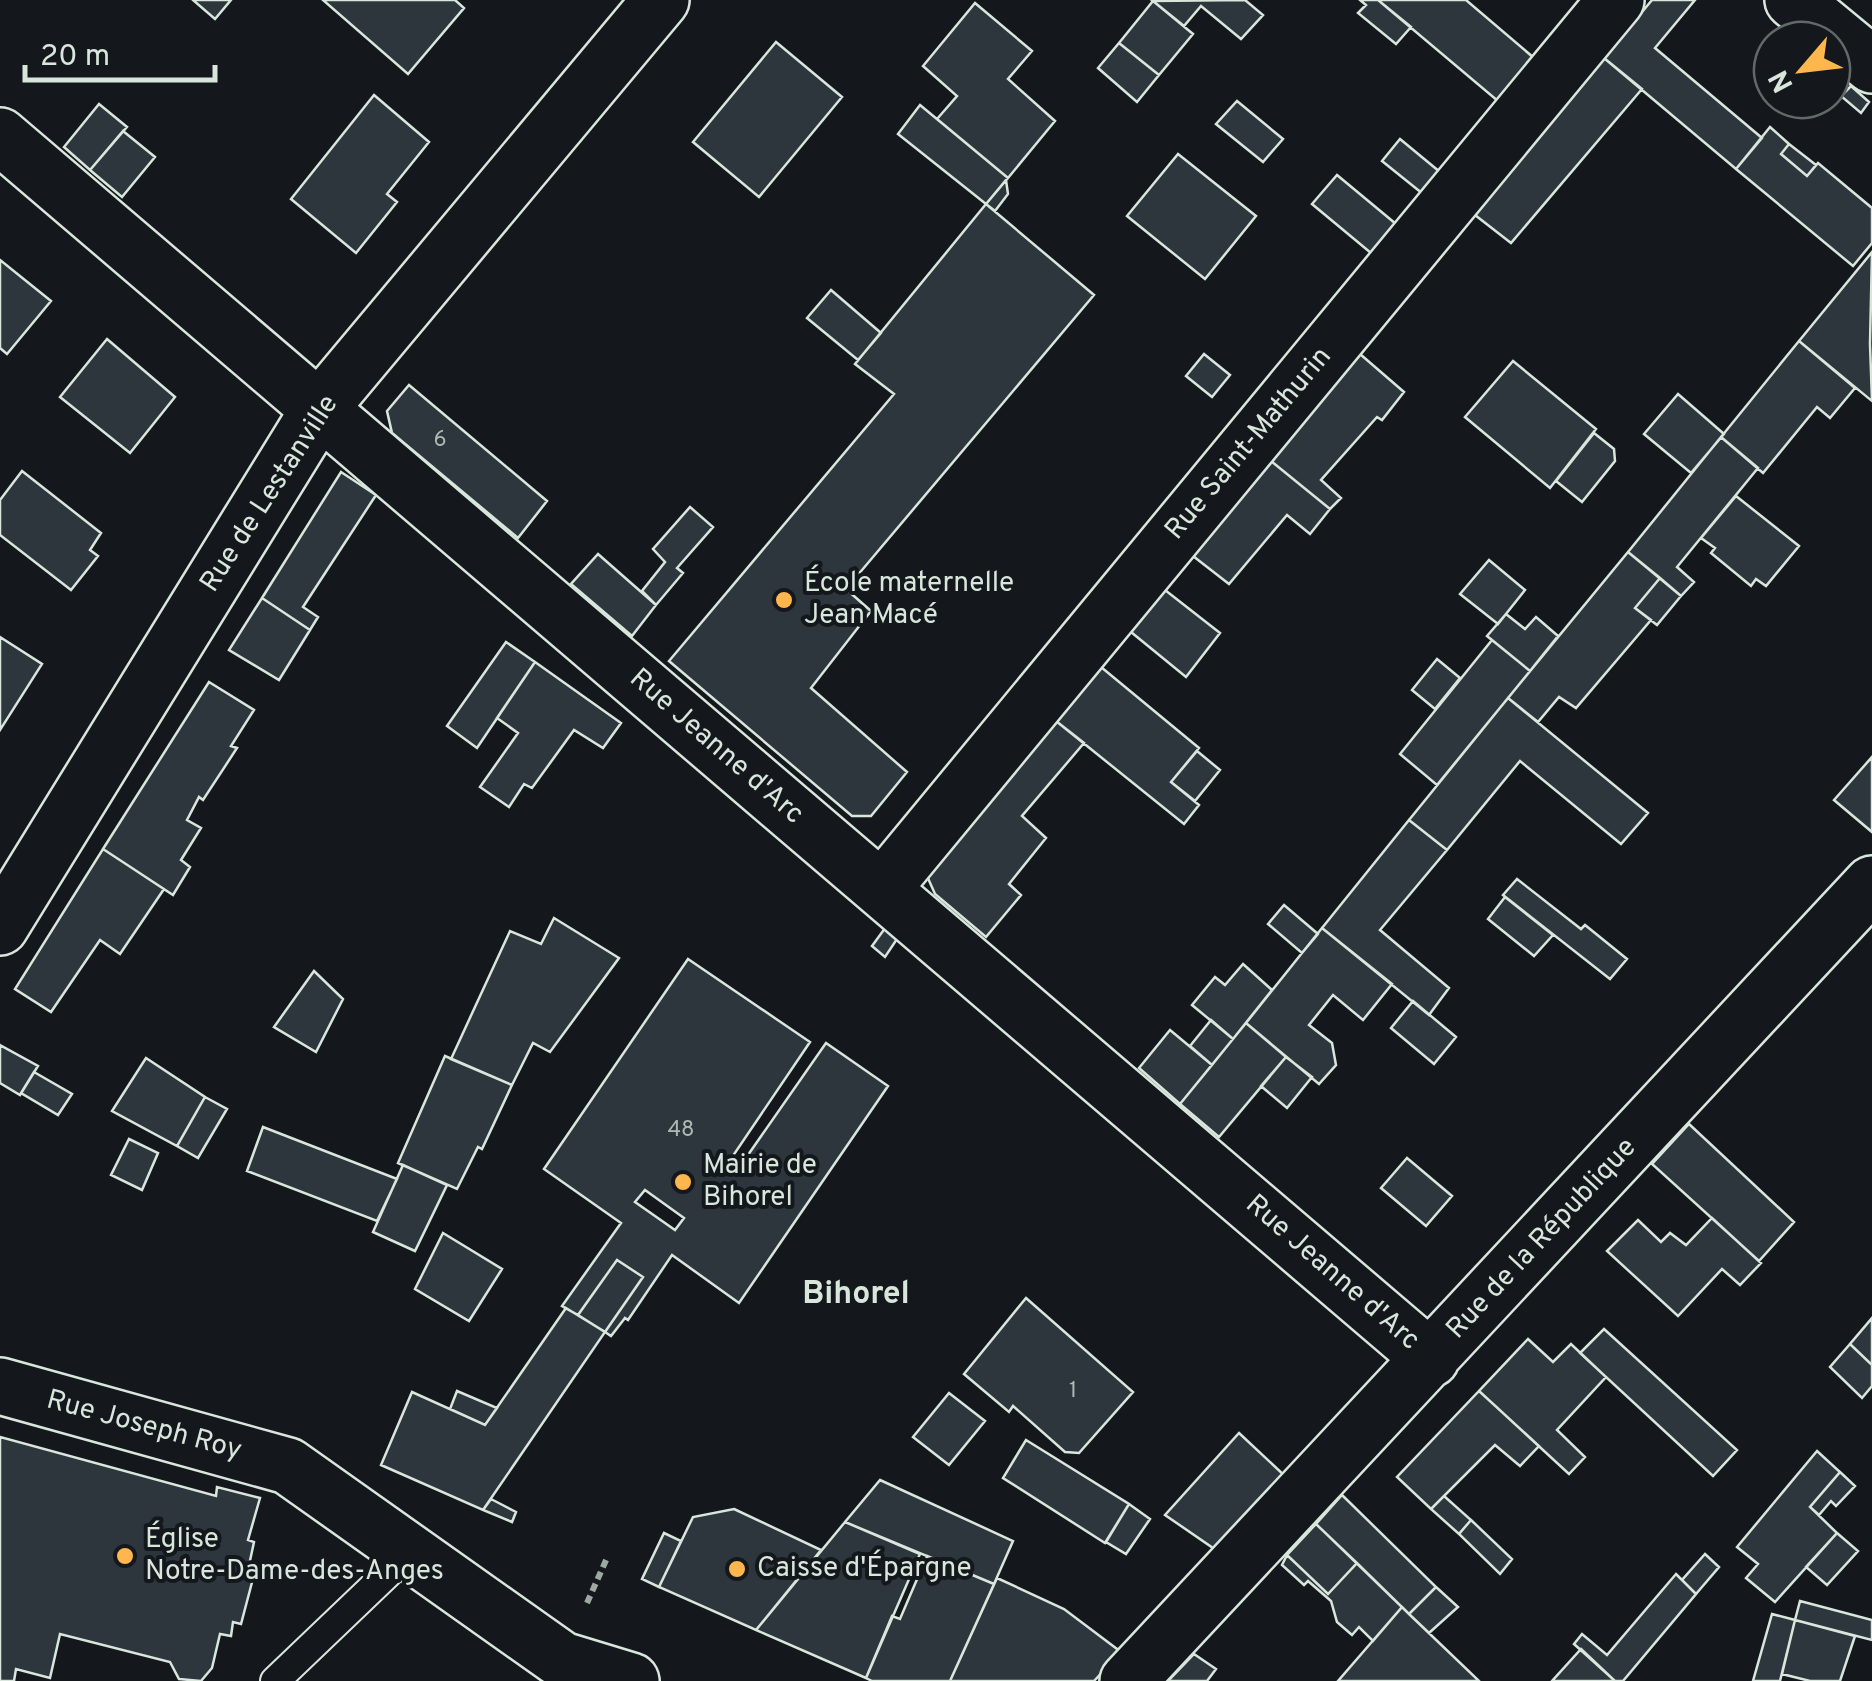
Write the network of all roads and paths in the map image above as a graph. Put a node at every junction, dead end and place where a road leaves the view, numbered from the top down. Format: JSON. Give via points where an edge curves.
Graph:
{"nodes":[{"id":1,"x":660,"y":0,"type":"edge"},
{"id":2,"x":1616,"y":0,"type":"edge"},
{"id":3,"x":1794,"y":0,"type":"edge"},
{"id":4,"x":1872,"y":65,"type":"edge"},
{"id":5,"x":0,"y":136,"type":"edge"},
{"id":6,"x":320,"y":408,"type":"junction"},
{"id":7,"x":1872,"y":884,"type":"edge"},
{"id":8,"x":882,"y":888,"type":"junction"},
{"id":9,"x":0,"y":927,"type":"edge"},
{"id":10,"x":1431,"y":1358,"type":"junction"},
{"id":11,"x":0,"y":1386,"type":"edge"},
{"id":12,"x":410,"y":1552,"type":"junction"},
{"id":13,"x":275,"y":1681,"type":"edge"},
{"id":14,"x":631,"y":1681,"type":"edge"},
{"id":15,"x":1128,"y":1681,"type":"edge"}],
"edges":[{"from":1,"to":6,"type":"street","name":"Rue de Lestanville"},
{"from":2,"to":8,"type":"street","name":"Rue Saint-Mathurin"},
{"from":3,"to":4,"type":"street"},
{"from":5,"to":6,"type":"street","name":"Rue Jeanne d'Arc"},
{"from":6,"to":8,"type":"street","name":"Rue Jeanne d'Arc"},
{"from":6,"to":9,"type":"street","name":"Rue de Lestanville"},
{"from":7,"to":10,"type":"street","name":"Rue de la République"},
{"from":8,"to":10,"type":"street","name":"Rue Jeanne d'Arc"},
{"from":10,"to":15,"type":"street","name":"Rue de la République"},
{"from":11,"to":12,"type":"street","name":"Rue Joseph Roy","via":[[288,1466]]},
{"from":12,"to":13,"type":"lane"},
{"from":12,"to":14,"type":"street","name":"Rue Joseph Roy","via":[[562,1660]]}]}
